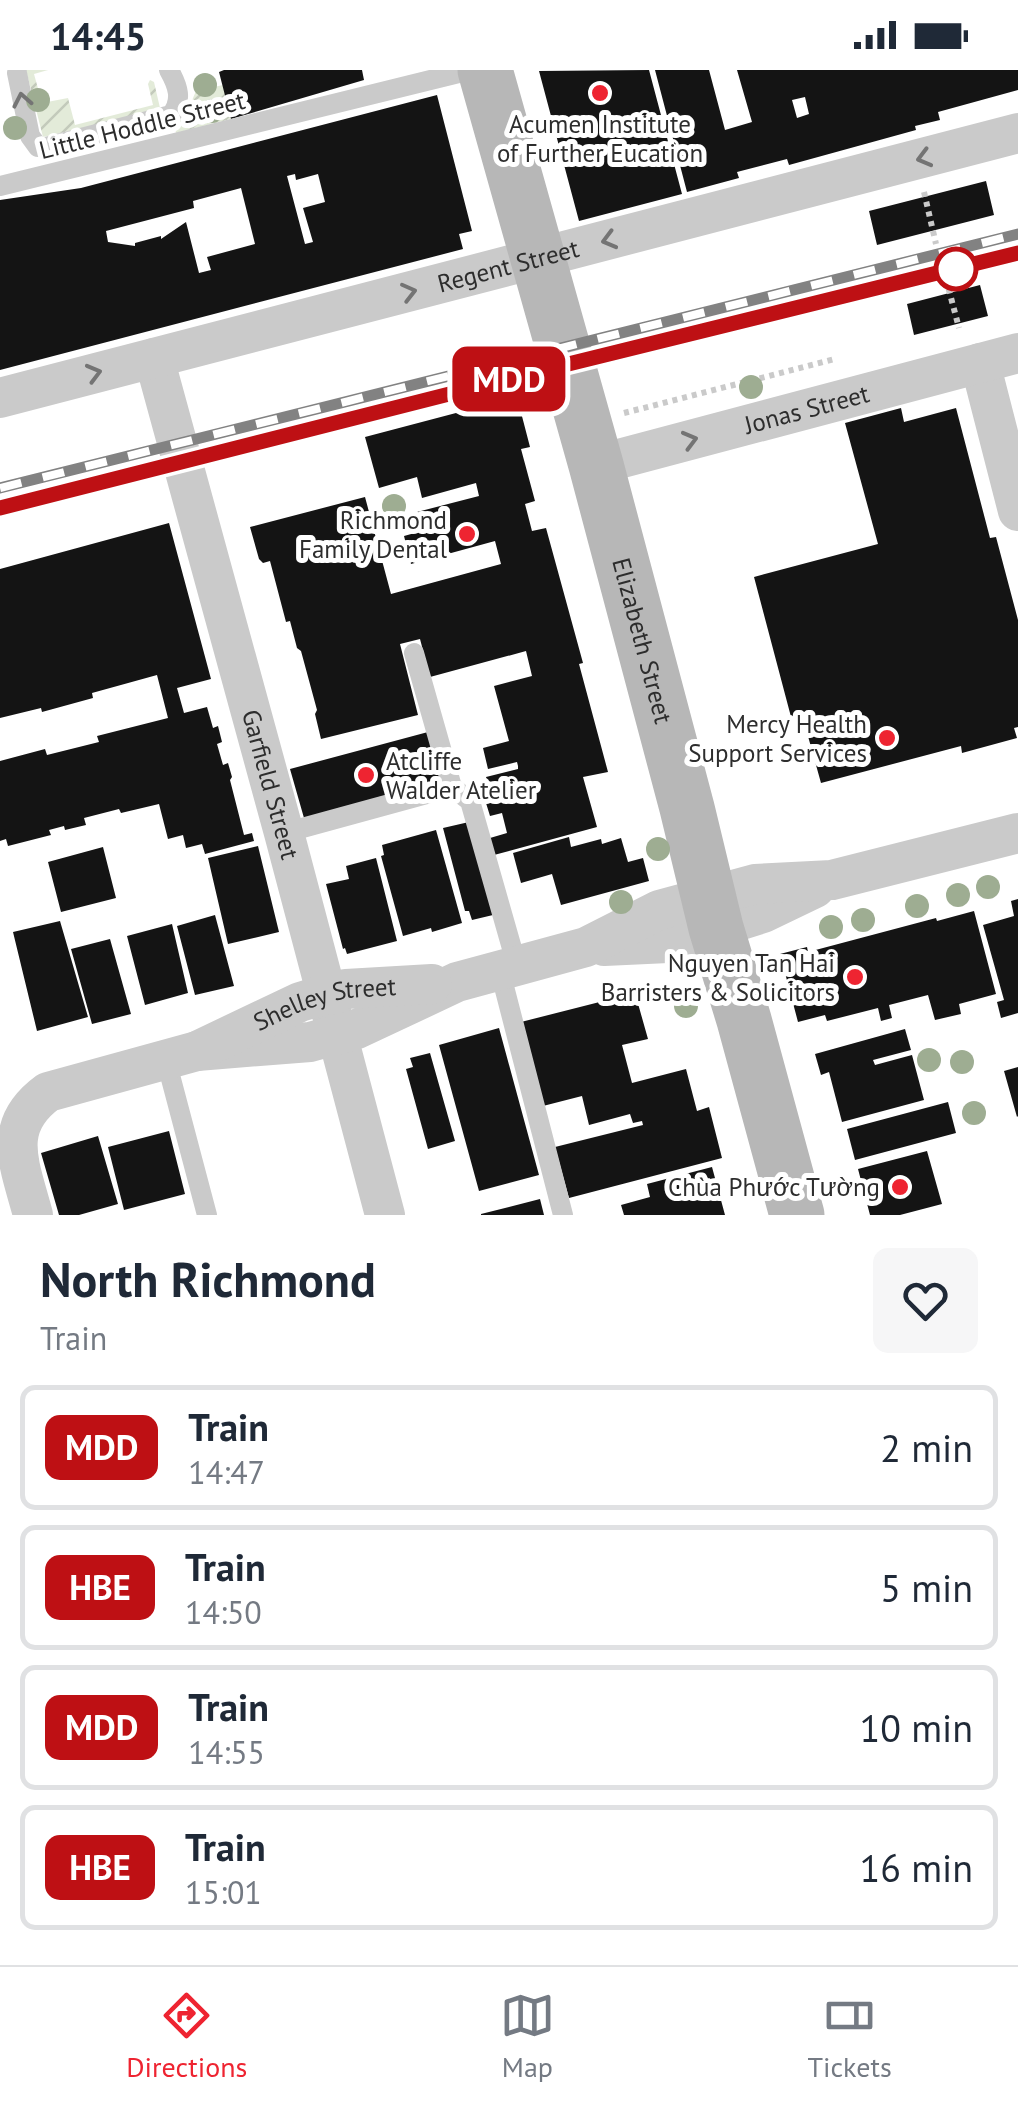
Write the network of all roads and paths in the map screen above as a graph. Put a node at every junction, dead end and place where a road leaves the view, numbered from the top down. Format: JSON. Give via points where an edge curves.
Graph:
{"nodes":[{"id":1,"x":169,"y":70,"type":"edge"},
{"id":2,"x":471,"y":70,"type":"edge"},
{"id":3,"x":485,"y":70,"type":"edge"},
{"id":4,"x":17,"y":74,"type":"dead end"},
{"id":5,"x":1018,"y":133,"type":"edge"},
{"id":6,"x":0,"y":186,"type":"edge"},
{"id":7,"x":923,"y":191,"type":"dead end"},
{"id":8,"x":936,"y":244,"type":"dead end"},
{"id":9,"x":539,"y":259,"type":"junction"},
{"id":10,"x":946,"y":279,"type":"dead end"},
{"id":11,"x":959,"y":328,"type":"dead end"},
{"id":12,"x":847,"y":356,"type":"dead end"},
{"id":13,"x":154,"y":358,"type":"junction"},
{"id":14,"x":999,"y":358,"type":"edge"},
{"id":15,"x":0,"y":398,"type":"edge"},
{"id":16,"x":623,"y":414,"type":"dead end"},
{"id":17,"x":596,"y":465,"type":"junction"},
{"id":18,"x":1018,"y":511,"type":"edge"},
{"id":19,"x":414,"y":653,"type":"dead end"},
{"id":20,"x":452,"y":787,"type":"junction"},
{"id":21,"x":284,"y":833,"type":"junction"},
{"id":22,"x":1018,"y":833,"type":"edge"},
{"id":23,"x":712,"y":913,"type":"junction"},
{"id":24,"x":508,"y":968,"type":"junction"},
{"id":25,"x":457,"y":982,"type":"junction"},
{"id":26,"x":326,"y":994,"type":"junction"},
{"id":27,"x":336,"y":1034,"type":"junction"},
{"id":28,"x":182,"y":1056,"type":"junction"},
{"id":29,"x":33,"y":1215,"type":"edge"},
{"id":30,"x":207,"y":1215,"type":"edge"},
{"id":31,"x":385,"y":1215,"type":"edge"},
{"id":32,"x":564,"y":1215,"type":"edge"},
{"id":33,"x":797,"y":1215,"type":"edge"}],
"edges":[{"from":1,"to":4,"type":"lane","one_way":true,"via":[[179,100],[171,115],[46,147],[30,136]]},
{"from":2,"to":6,"type":"lane","name":"Little Hoddle Street"},
{"from":3,"to":9,"type":"street","name":"Elizabeth Street"},
{"from":5,"to":9,"type":"street","name":"Regent Street","one_way":true},
{"from":7,"to":8,"type":"path"},
{"from":13,"to":9,"type":"street","name":"Regent Street","one_way":true},
{"from":9,"to":17,"type":"street","name":"Elizabeth Street"},
{"from":10,"to":11,"type":"path"},
{"from":12,"to":16,"type":"path"},
{"from":15,"to":13,"type":"street","name":"Regent Street","one_way":true},
{"from":13,"to":21,"type":"street","name":"Garfield Street"},
{"from":17,"to":14,"type":"street","name":"Jonas Street","one_way":true},
{"from":14,"to":18,"type":"street"},
{"from":17,"to":23,"type":"street","name":"Elizabeth Street"},
{"from":19,"to":20,"type":"lane"},
{"from":20,"to":21,"type":"lane"},
{"from":20,"to":24,"type":"lane","via":[[470,802]]},
{"from":21,"to":26,"type":"street","name":"Garfield Street"},
{"from":22,"to":23,"type":"street","name":"Shelley Street","via":[[832,880],[763,913]]},
{"from":23,"to":24,"type":"street","name":"Shelley Street","via":[[668,943],[586,947]]},
{"from":23,"to":33,"type":"street","name":"Elizabeth Street"},
{"from":24,"to":25,"type":"street","name":"Shelley Street"},
{"from":24,"to":32,"type":"lane"},
{"from":25,"to":26,"type":"street","name":"Shelley Street"},
{"from":25,"to":27,"type":"street","name":"Shelley Street"},
{"from":26,"to":27,"type":"street","name":"Garfield Street"},
{"from":26,"to":28,"type":"street","name":"Shelley Street"},
{"from":27,"to":28,"type":"street","name":"Shelley Street"},
{"from":27,"to":31,"type":"street","name":"Garfield Street"},
{"from":28,"to":29,"type":"street","name":"Shelley Street","via":[[34,1101],[17,1126],[15,1143]]},
{"from":28,"to":30,"type":"lane"}]}
